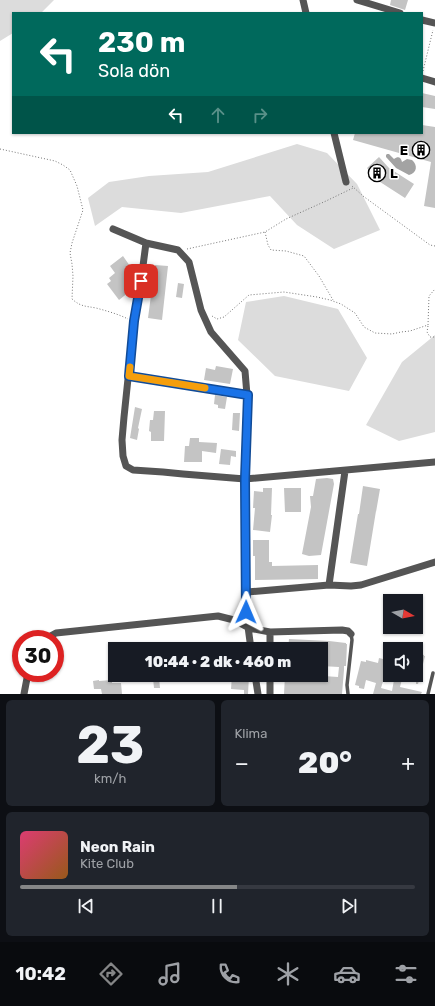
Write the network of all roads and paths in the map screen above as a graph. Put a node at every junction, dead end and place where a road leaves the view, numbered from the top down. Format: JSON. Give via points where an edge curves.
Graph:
{"nodes":[{"id":1,"x":303,"y":0,"type":"edge"},
{"id":2,"x":357,"y":0,"type":"edge"},
{"id":3,"x":306,"y":12,"type":"edge"},
{"id":4,"x":397,"y":12,"type":"edge"},
{"id":5,"x":423,"y":20,"type":"edge"},
{"id":6,"x":435,"y":23,"type":"edge"},
{"id":7,"x":423,"y":70,"type":"edge"},
{"id":8,"x":423,"y":78,"type":"edge"},
{"id":9,"x":435,"y":82,"type":"edge"},
{"id":10,"x":334,"y":134,"type":"edge"},
{"id":11,"x":0,"y":149,"type":"edge"},
{"id":12,"x":346,"y":182,"type":"joint"},
{"id":13,"x":353,"y":188,"type":"junction"},
{"id":14,"x":114,"y":230,"type":"dead end"},
{"id":15,"x":265,"y":232,"type":"junction"},
{"id":16,"x":146,"y":243,"type":"junction"},
{"id":17,"x":435,"y":246,"type":"edge"},
{"id":18,"x":178,"y":250,"type":"junction"},
{"id":19,"x":435,"y":289,"type":"edge"},
{"id":20,"x":333,"y":300,"type":"junction"},
{"id":21,"x":212,"y":316,"type":"dead end"},
{"id":22,"x":134,"y":321,"type":"junction"},
{"id":23,"x":428,"y":325,"type":"junction"},
{"id":24,"x":435,"y":338,"type":"edge"},
{"id":25,"x":129,"y":376,"type":"junction"},
{"id":26,"x":248,"y":395,"type":"junction"},
{"id":27,"x":435,"y":462,"type":"edge"},
{"id":28,"x":345,"y":470,"type":"junction"},
{"id":29,"x":245,"y":479,"type":"junction"},
{"id":30,"x":435,"y":562,"type":"edge"},
{"id":31,"x":329,"y":585,"type":"junction"},
{"id":32,"x":247,"y":592,"type":"junction"},
{"id":33,"x":249,"y":628,"type":"junction"},
{"id":34,"x":64,"y":631,"type":"edge"},
{"id":35,"x":270,"y":632,"type":"junction"},
{"id":36,"x":351,"y":634,"type":"joint"},
{"id":37,"x":251,"y":642,"type":"edge"},
{"id":38,"x":270,"y":642,"type":"edge"},
{"id":39,"x":433,"y":673,"type":"dead end"},
{"id":40,"x":26,"y":682,"type":"edge"},
{"id":41,"x":256,"y":682,"type":"edge"},
{"id":42,"x":270,"y":682,"type":"edge"},
{"id":43,"x":24,"y":694,"type":"edge"},
{"id":44,"x":258,"y":694,"type":"edge"},
{"id":45,"x":270,"y":694,"type":"edge"},
{"id":46,"x":348,"y":694,"type":"edge"},
{"id":47,"x":428,"y":694,"type":"edge"}],
"edges":[{"from":1,"to":3,"type":"street"},
{"from":2,"to":4,"type":"street"},
{"from":5,"to":6,"type":"street"},
{"from":6,"to":7,"type":"path"},
{"from":8,"to":9,"type":"street"},
{"from":10,"to":12,"type":"street"},
{"from":11,"to":22,"type":"path","via":[[55,161],[70,170],[83,210],[70,253],[72,299],[79,305],[97,308]]},
{"from":12,"to":13,"type":"path"},
{"from":13,"to":15,"type":"path","via":[[286,219]]},
{"from":13,"to":17,"type":"path","via":[[430,245]]},
{"from":14,"to":16,"type":"street"},
{"from":15,"to":18,"type":"path"},
{"from":15,"to":20,"type":"path","via":[[271,250],[304,256]]},
{"from":16,"to":18,"type":"street"},
{"from":16,"to":22,"type":"street"},
{"from":18,"to":26,"type":"street","via":[[189,262],[200,310],[211,332],[245,371]]},
{"from":19,"to":23,"type":"path","via":[[429,296]]},
{"from":20,"to":21,"type":"path","via":[[284,292],[249,295],[224,317],[217,319]]},
{"from":20,"to":23,"type":"path","via":[[355,313],[364,327],[375,333],[392,334]]},
{"from":22,"to":25,"type":"street"},
{"from":23,"to":24,"type":"path","via":[[427,332],[430,337]]},
{"from":25,"to":26,"type":"street"},
{"from":25,"to":29,"type":"street","via":[[122,440],[126,466],[133,470]]},
{"from":26,"to":29,"type":"street"},
{"from":27,"to":28,"type":"street"},
{"from":28,"to":29,"type":"street"},
{"from":28,"to":31,"type":"street"},
{"from":29,"to":32,"type":"street"},
{"from":30,"to":31,"type":"street","via":[[361,584]]},
{"from":31,"to":32,"type":"street"},
{"from":32,"to":33,"type":"street","via":[[246,612]]},
{"from":33,"to":34,"type":"street","via":[[234,620],[218,616]]},
{"from":33,"to":35,"type":"street"},
{"from":33,"to":37,"type":"street"},
{"from":35,"to":36,"type":"street","via":[[342,630]]},
{"from":35,"to":38,"type":"street"},
{"from":36,"to":46,"type":"lane"},
{"from":39,"to":47,"type":"lane"},
{"from":40,"to":43,"type":"street"},
{"from":41,"to":44,"type":"street"},
{"from":42,"to":45,"type":"street"}]}
